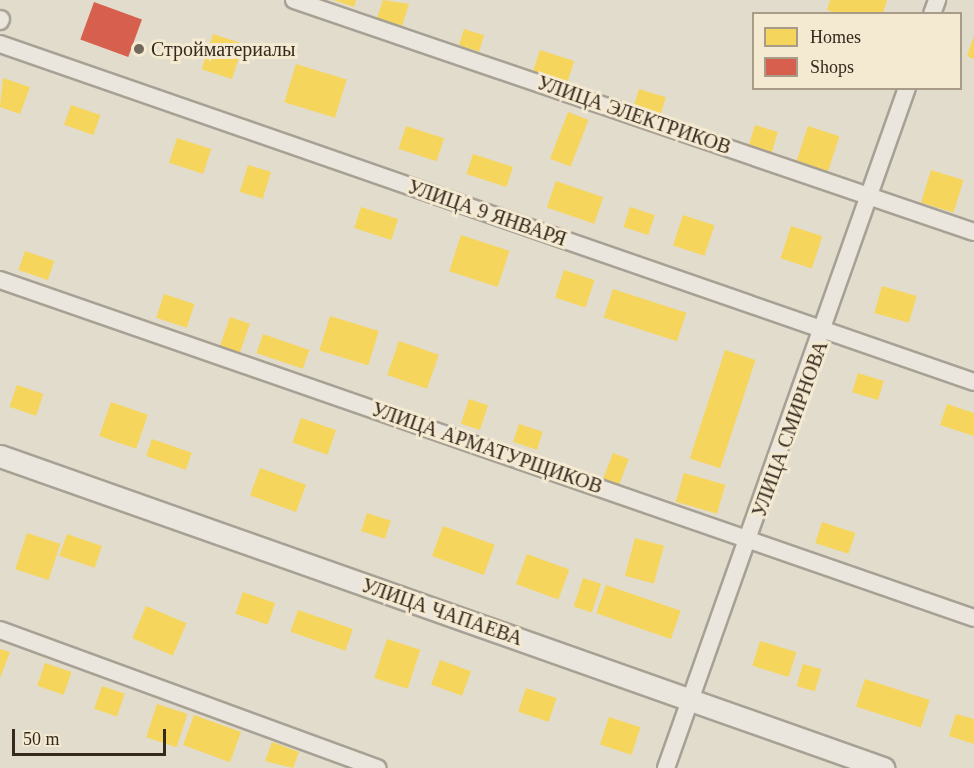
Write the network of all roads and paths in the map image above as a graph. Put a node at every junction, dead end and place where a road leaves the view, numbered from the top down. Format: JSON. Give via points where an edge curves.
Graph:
{"nodes":[{"id":1,"x":294,"y":0,"type":"edge"},
{"id":2,"x":0,"y":44,"type":"edge"},
{"id":3,"x":906,"y":90,"type":"edge"},
{"id":4,"x":872,"y":196,"type":"junction"},
{"id":5,"x":974,"y":232,"type":"edge"},
{"id":6,"x":0,"y":280,"type":"edge"},
{"id":7,"x":825,"y":330,"type":"junction"},
{"id":8,"x":974,"y":382,"type":"edge"},
{"id":9,"x":0,"y":456,"type":"edge"},
{"id":10,"x":751,"y":538,"type":"junction"},
{"id":11,"x":974,"y":618,"type":"edge"},
{"id":12,"x":0,"y":630,"type":"edge"},
{"id":13,"x":693,"y":700,"type":"junction"},
{"id":14,"x":378,"y":768,"type":"edge"},
{"id":15,"x":666,"y":768,"type":"edge"},
{"id":16,"x":883,"y":768,"type":"edge"}],
"edges":[{"from":1,"to":4,"type":"street","name":"УЛИЦА ЭЛЕКТРИКОВ"},
{"from":2,"to":7,"type":"street","name":"УЛИЦА 9 ЯНВАРЯ"},
{"from":3,"to":4,"type":"street","name":"УЛИЦА СМИРНОВА"},
{"from":4,"to":5,"type":"street","name":"УЛИЦА ЭЛЕКТРИКОВ"},
{"from":4,"to":7,"type":"street","name":"УЛИЦА СМИРНОВА"},
{"from":6,"to":10,"type":"street","name":"УЛИЦА АРМАТУРЩИКОВ"},
{"from":7,"to":8,"type":"street","name":"УЛИЦА 9 ЯНВАРЯ"},
{"from":7,"to":10,"type":"street","name":"УЛИЦА СМИРНОВА"},
{"from":9,"to":13,"type":"street","name":"УЛИЦА ЧАПАЕВА"},
{"from":10,"to":11,"type":"street","name":"УЛИЦА АРМАТУРЩИКОВ"},
{"from":10,"to":13,"type":"street","name":"УЛИЦА СМИРНОВА"},
{"from":12,"to":14,"type":"street"},
{"from":13,"to":15,"type":"street","name":"УЛИЦА СМИРНОВА"},
{"from":13,"to":16,"type":"street","name":"УЛИЦА ЧАПАЕВА"}]}
